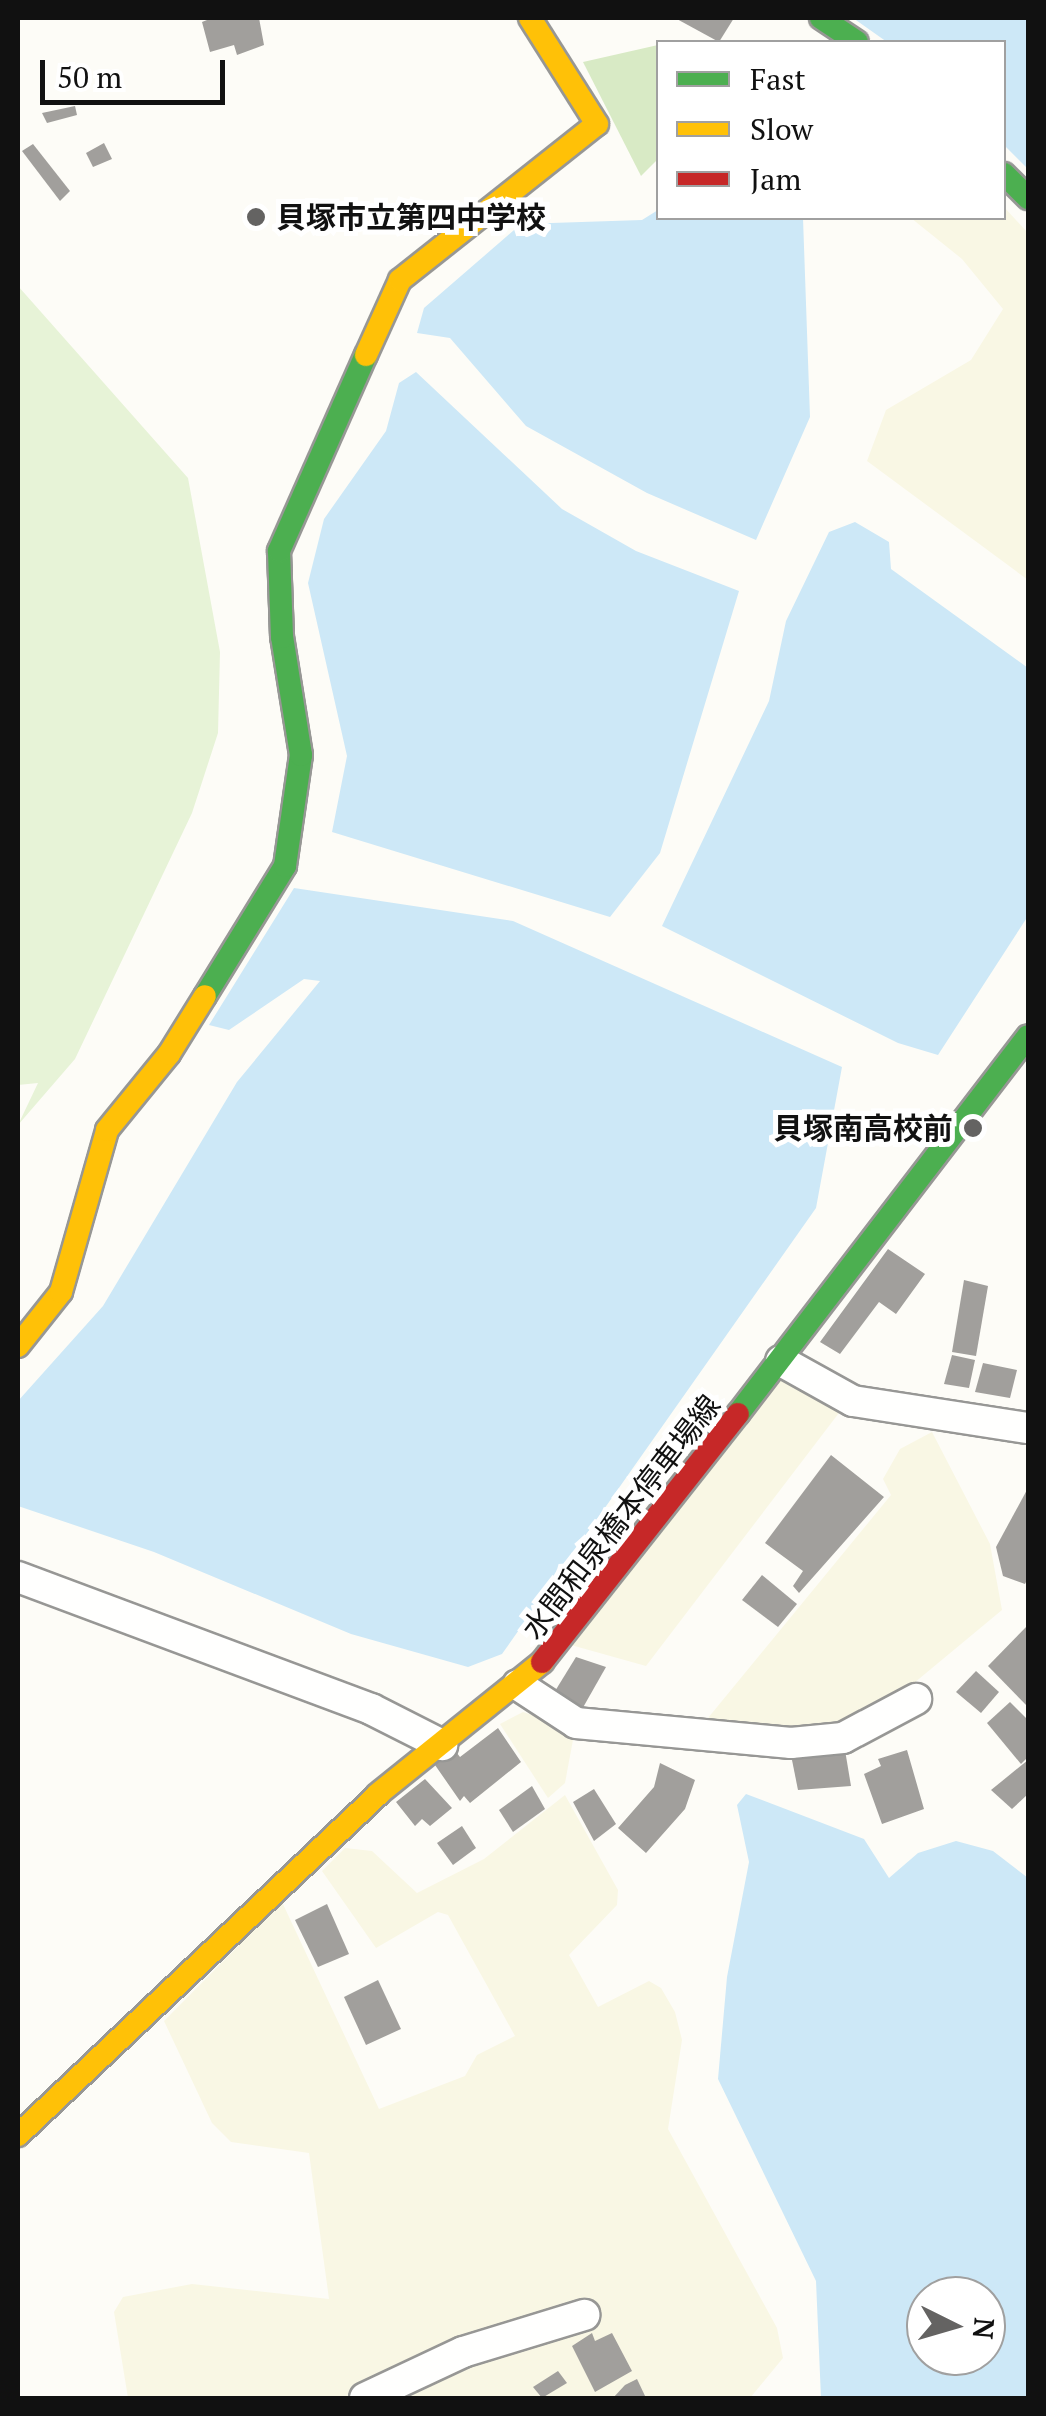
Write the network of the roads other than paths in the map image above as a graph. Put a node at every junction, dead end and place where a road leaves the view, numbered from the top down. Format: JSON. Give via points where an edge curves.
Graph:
{"nodes":[{"id":1,"x":530,"y":18,"type":"edge"},
{"id":2,"x":822,"y":18,"type":"edge"},
{"id":3,"x":854,"y":40,"type":"edge"},
{"id":4,"x":1028,"y":1036,"type":"edge"},
{"id":5,"x":18,"y":1346,"type":"edge"},
{"id":6,"x":781,"y":1361,"type":"junction"},
{"id":7,"x":1028,"y":1428,"type":"edge"},
{"id":8,"x":18,"y":1577,"type":"edge"},
{"id":9,"x":518,"y":1685,"type":"junction"},
{"id":10,"x":916,"y":1698,"type":"dead end"},
{"id":11,"x":442,"y":1745,"type":"junction"},
{"id":12,"x":18,"y":2134,"type":"edge"},
{"id":13,"x":584,"y":2315,"type":"dead end"},
{"id":14,"x":365,"y":2398,"type":"edge"}],
"edges":[{"from":1,"to":5,"type":"street","via":[[597,124],[400,280],[279,552],[282,637],[301,755],[285,866],[169,1054],[107,1130],[61,1292]]},
{"from":2,"to":3,"type":"street"},
{"from":4,"to":6,"type":"street","name":"水間和泉橋本停車場線"},
{"from":6,"to":7,"type":"street","via":[[854,1401]]},
{"from":6,"to":9,"type":"street","name":"水間和泉橋本停車場線","via":[[580,1623]]},
{"from":8,"to":11,"type":"street","via":[[371,1709]]},
{"from":9,"to":10,"type":"street","via":[[576,1723],[791,1743],[842,1738]]},
{"from":9,"to":11,"type":"street","name":"水間和泉橋本停車場線"},
{"from":11,"to":12,"type":"street","name":"水間和泉橋本停車場線","via":[[363,1807]]},
{"from":13,"to":14,"type":"street","via":[[464,2352]]}]}
